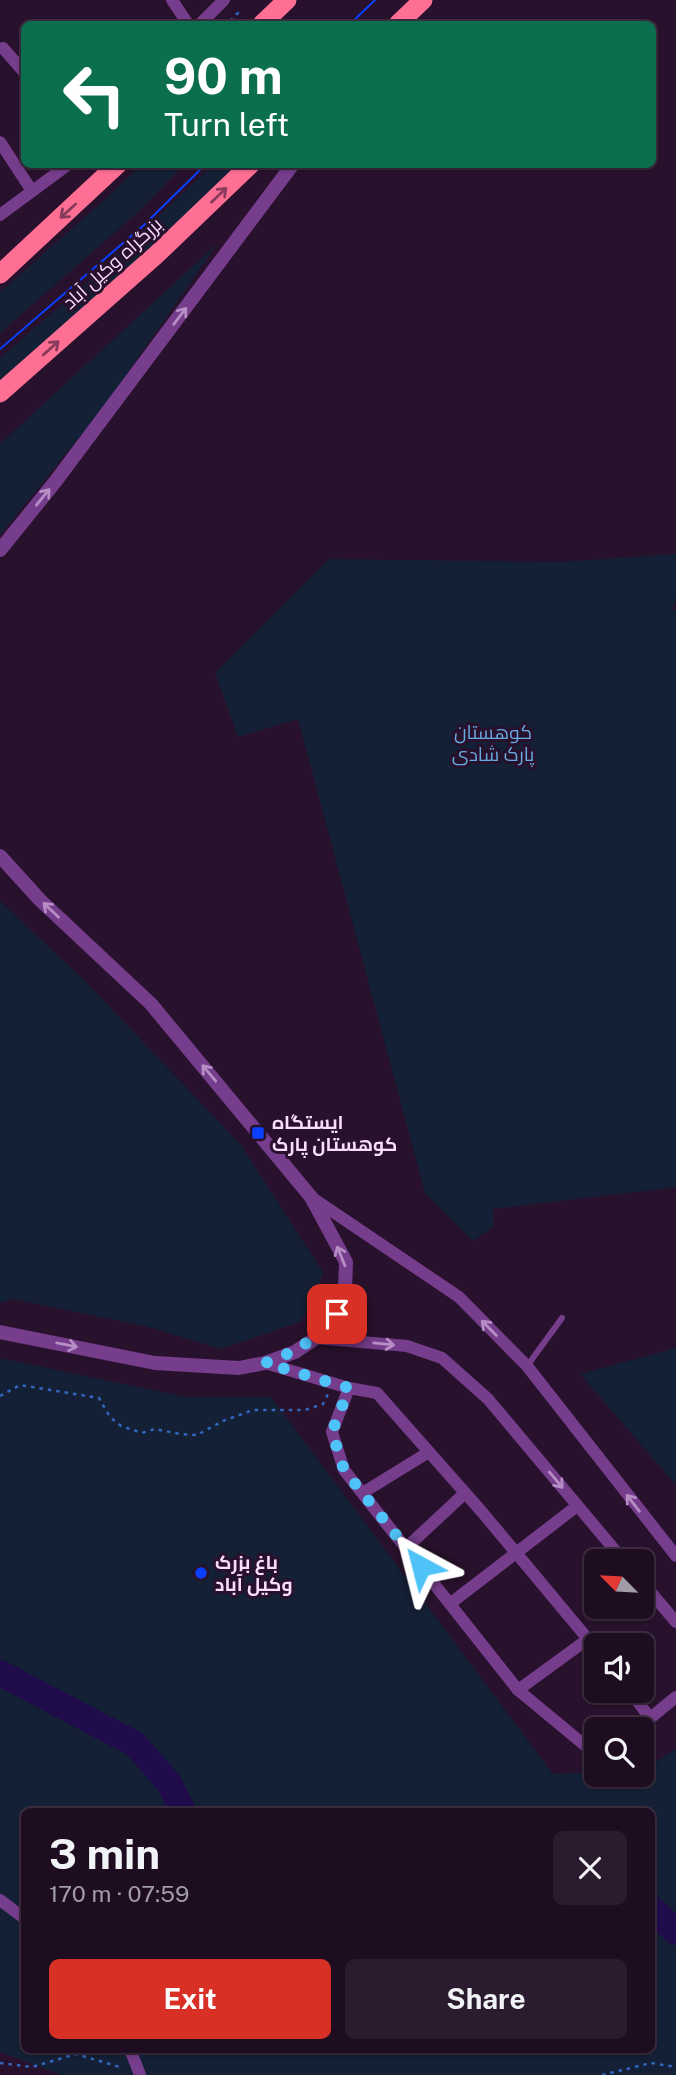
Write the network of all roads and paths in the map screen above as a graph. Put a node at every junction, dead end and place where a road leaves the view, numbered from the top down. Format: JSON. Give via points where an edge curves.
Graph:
{"nodes":[{"id":1,"x":172,"y":0,"type":"edge"},
{"id":2,"x":223,"y":0,"type":"edge"},
{"id":3,"x":287,"y":0,"type":"edge"},
{"id":4,"x":424,"y":0,"type":"edge"},
{"id":5,"x":238,"y":13,"type":"dead end"},
{"id":6,"x":186,"y":21,"type":"edge"},
{"id":7,"x":203,"y":21,"type":"edge"},
{"id":8,"x":230,"y":21,"type":"dead end"},
{"id":9,"x":265,"y":21,"type":"edge"},
{"id":10,"x":401,"y":21,"type":"edge"},
{"id":11,"x":3,"y":48,"type":"dead end"},
{"id":12,"x":21,"y":69,"type":"edge"},
{"id":13,"x":0,"y":142,"type":"edge"},
{"id":14,"x":64,"y":168,"type":"edge"},
{"id":15,"x":114,"y":168,"type":"edge"},
{"id":16,"x":247,"y":168,"type":"edge"},
{"id":17,"x":290,"y":168,"type":"edge"},
{"id":18,"x":32,"y":191,"type":"junction"},
{"id":19,"x":0,"y":215,"type":"edge"},
{"id":20,"x":0,"y":274,"type":"edge"},
{"id":21,"x":0,"y":394,"type":"edge"},
{"id":22,"x":0,"y":551,"type":"edge"},
{"id":23,"x":0,"y":856,"type":"edge"},
{"id":24,"x":311,"y":1197,"type":"junction"},
{"id":25,"x":562,"y":1318,"type":"dead end"},
{"id":26,"x":0,"y":1332,"type":"edge"},
{"id":27,"x":316,"y":1338,"type":"junction"},
{"id":28,"x":265,"y":1363,"type":"junction"},
{"id":29,"x":527,"y":1366,"type":"junction"},
{"id":30,"x":334,"y":1384,"type":"junction"},
{"id":31,"x":349,"y":1388,"type":"junction"},
{"id":32,"x":0,"y":1396,"type":"edge"},
{"id":33,"x":429,"y":1452,"type":"junction"},
{"id":34,"x":364,"y":1493,"type":"junction"},
{"id":35,"x":465,"y":1493,"type":"junction"},
{"id":36,"x":577,"y":1506,"type":"junction"},
{"id":37,"x":406,"y":1548,"type":"junction"},
{"id":38,"x":614,"y":1549,"type":"edge"},
{"id":39,"x":516,"y":1553,"type":"junction"},
{"id":40,"x":676,"y":1556,"type":"edge"},
{"id":41,"x":654,"y":1596,"type":"edge"},
{"id":42,"x":451,"y":1603,"type":"junction"},
{"id":43,"x":676,"y":1622,"type":"edge"},
{"id":44,"x":584,"y":1634,"type":"edge"},
{"id":45,"x":584,"y":1642,"type":"edge"},
{"id":46,"x":518,"y":1690,"type":"junction"},
{"id":47,"x":676,"y":1697,"type":"edge"},
{"id":48,"x":651,"y":1717,"type":"edge"},
{"id":49,"x":584,"y":1745,"type":"edge"},
{"id":50,"x":0,"y":1900,"type":"edge"},
{"id":51,"x":21,"y":1916,"type":"edge"},
{"id":52,"x":131,"y":2053,"type":"edge"},
{"id":53,"x":0,"y":2063,"type":"edge"},
{"id":54,"x":676,"y":2067,"type":"edge"},
{"id":55,"x":139,"y":2074,"type":"edge"},
{"id":56,"x":602,"y":2075,"type":"edge"}],
"edges":[{"from":1,"to":6,"type":"street"},
{"from":2,"to":7,"type":"street"},
{"from":3,"to":9,"type":"highway"},
{"from":4,"to":10,"type":"highway"},
{"from":5,"to":8,"type":"path"},
{"from":11,"to":12,"type":"street"},
{"from":13,"to":18,"type":"street"},
{"from":14,"to":18,"type":"street"},
{"from":15,"to":20,"type":"highway","one_way":true},
{"from":21,"to":16,"type":"highway","name":"بزرگراه وکیل آباد","one_way":true},
{"from":22,"to":17,"type":"street","one_way":true},
{"from":18,"to":19,"type":"street"},
{"from":24,"to":23,"type":"street","one_way":true,"via":[[151,1004]]},
{"from":27,"to":24,"type":"street","one_way":true,"via":[[337,1314],[345,1290],[346,1262]]},
{"from":29,"to":24,"type":"street","one_way":true,"via":[[459,1297]]},
{"from":25,"to":29,"type":"lane"},
{"from":26,"to":28,"type":"street","one_way":true,"via":[[155,1363],[239,1368]]},
{"from":27,"to":28,"type":"street"},
{"from":27,"to":36,"type":"street","one_way":true,"via":[[407,1346],[442,1358],[488,1399]]},
{"from":28,"to":30,"type":"street"},
{"from":40,"to":29,"type":"street","one_way":true},
{"from":30,"to":31,"type":"street"},
{"from":30,"to":32,"type":"path","via":[[323,1404],[305,1410],[253,1410],[197,1435],[155,1429],[142,1433],[121,1426],[99,1398],[20,1385]]},
{"from":31,"to":33,"type":"street","via":[[377,1393]]},
{"from":31,"to":34,"type":"street","via":[[332,1432],[344,1470]]},
{"from":33,"to":34,"type":"street"},
{"from":33,"to":35,"type":"street"},
{"from":34,"to":37,"type":"street"},
{"from":35,"to":37,"type":"street"},
{"from":35,"to":39,"type":"street"},
{"from":36,"to":38,"type":"street"},
{"from":36,"to":39,"type":"street"},
{"from":37,"to":42,"type":"street"},
{"from":39,"to":42,"type":"street"},
{"from":39,"to":44,"type":"street"},
{"from":41,"to":43,"type":"street"},
{"from":42,"to":46,"type":"street"},
{"from":45,"to":46,"type":"street"},
{"from":46,"to":49,"type":"street"},
{"from":47,"to":48,"type":"street"},
{"from":50,"to":51,"type":"street"},
{"from":52,"to":55,"type":"street"},
{"from":53,"to":55,"type":"path","via":[[32,2067],[76,2054]]},
{"from":54,"to":56,"type":"path","via":[[652,2063]]}]}
